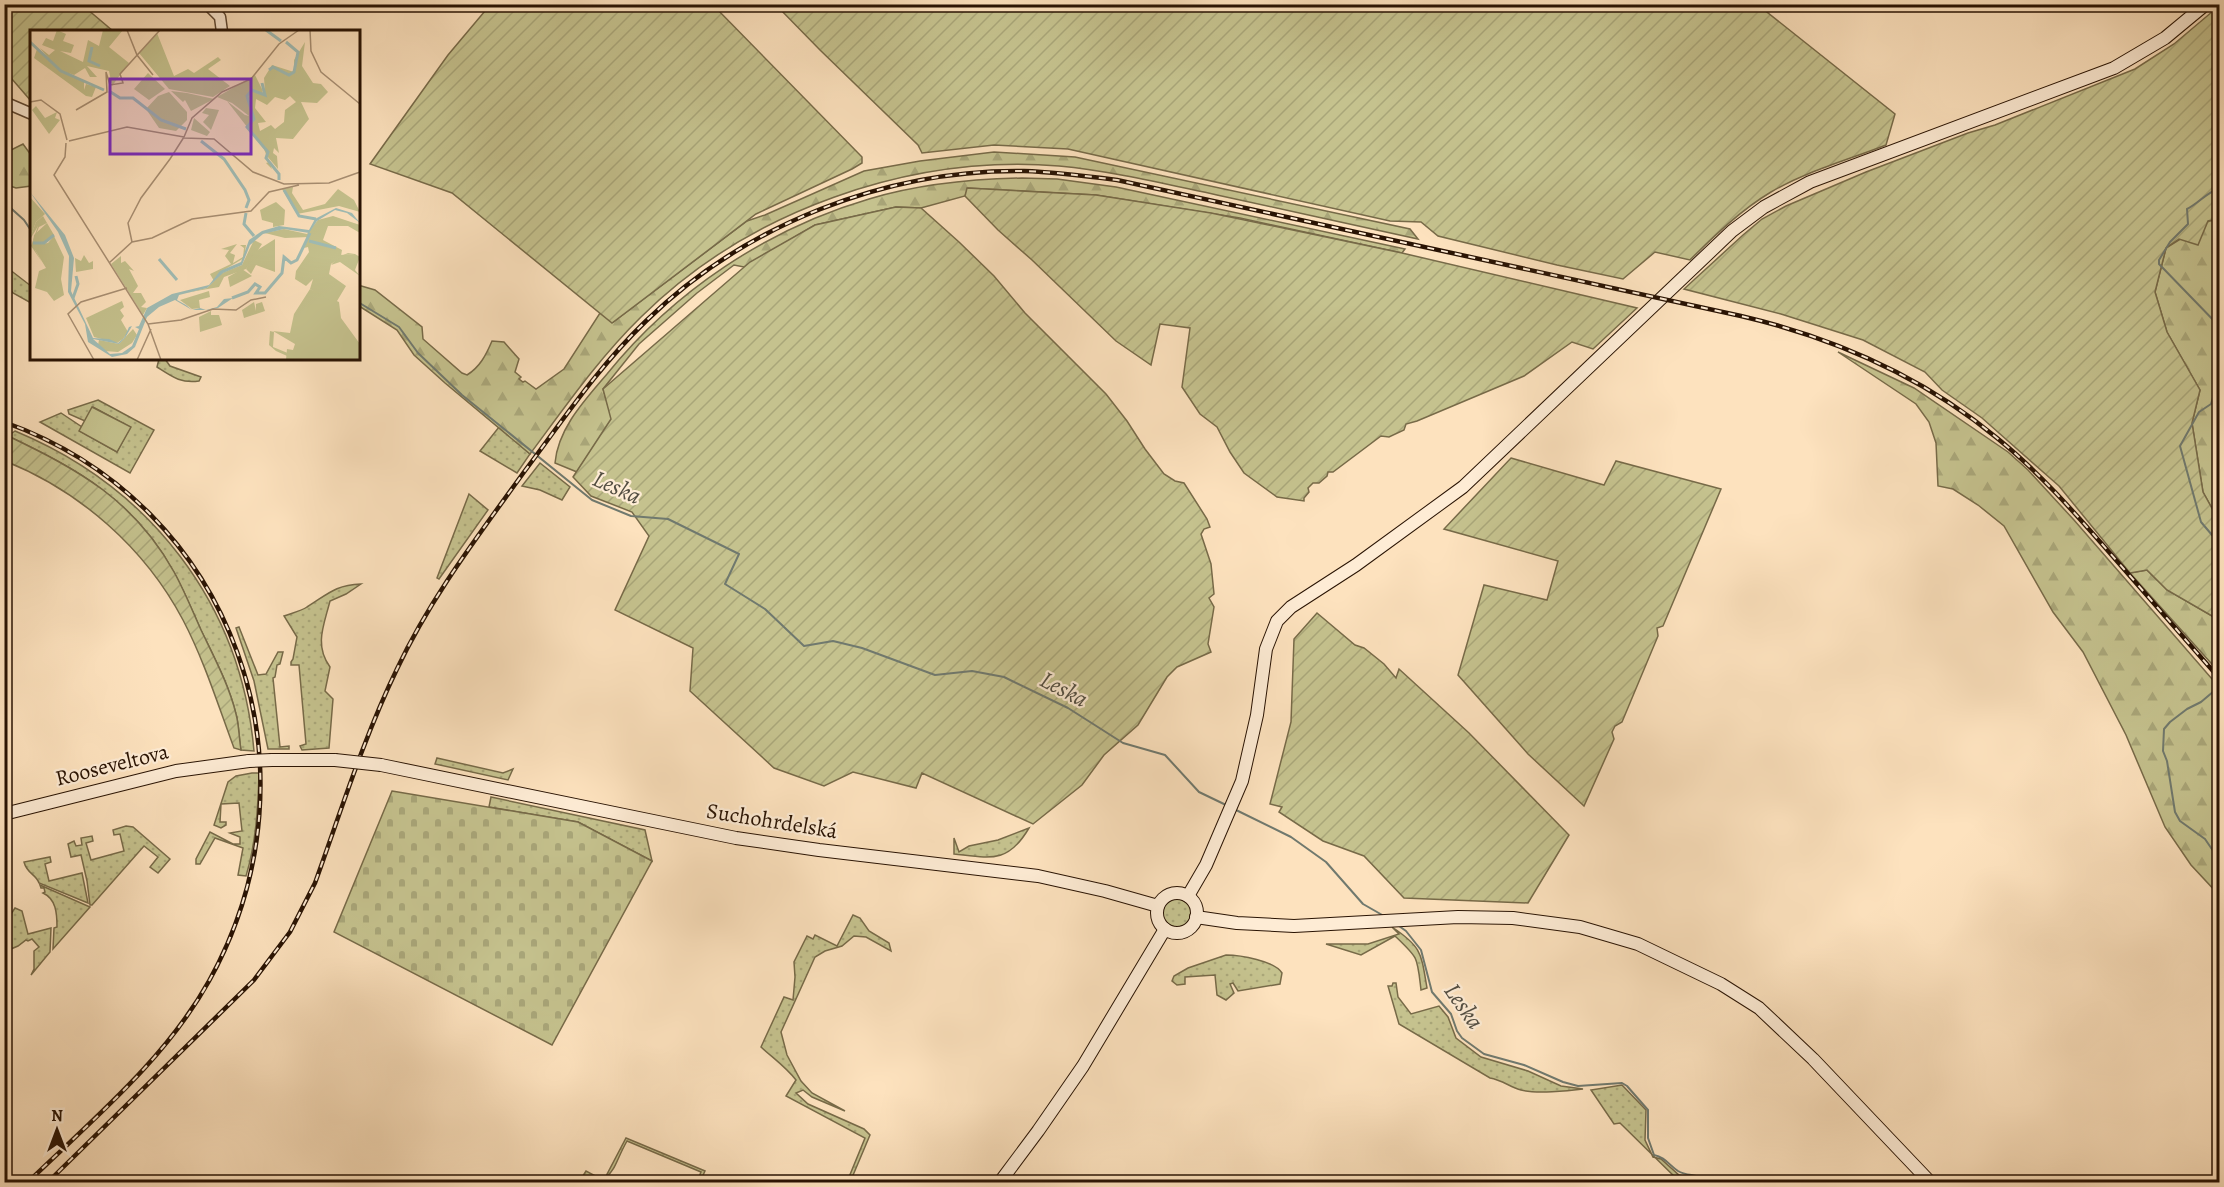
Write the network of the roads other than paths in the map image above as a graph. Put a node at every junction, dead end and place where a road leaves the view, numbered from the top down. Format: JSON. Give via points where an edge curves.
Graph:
{"nodes":[{"id":1,"x":207,"y":4,"type":"edge"},
{"id":2,"x":2206,"y":4,"type":"edge"},
{"id":3,"x":222,"y":30,"type":"edge"},
{"id":4,"x":4,"y":102,"type":"edge"},
{"id":5,"x":30,"y":113,"type":"edge"},
{"id":6,"x":335,"y":760,"type":"joint"},
{"id":7,"x":4,"y":814,"type":"edge"},
{"id":8,"x":1188,"y":896,"type":"junction"},
{"id":9,"x":1158,"y":906,"type":"junction"},
{"id":10,"x":1196,"y":917,"type":"junction"},
{"id":11,"x":1165,"y":928,"type":"junction"},
{"id":12,"x":1000,"y":1182,"type":"edge"},
{"id":13,"x":1930,"y":1182,"type":"edge"}],
"edges":[{"from":1,"to":3,"type":"street","via":[[220,17]]},
{"from":2,"to":8,"type":"main road","via":[[2165,38],[2114,68],[1810,182],[1764,207],[1661,298],[1464,487],[1291,607],[1277,621],[1266,649],[1242,781]]},
{"from":4,"to":5,"type":"street"},
{"from":6,"to":7,"type":"main road","name":"Rooseveltova","bridge":true,"via":[[249,761],[176,771]]},
{"from":6,"to":9,"type":"main road","name":"Suchohrdelská","bridge":true,"via":[[381,765],[736,838],[1038,876]]},
{"from":8,"to":9,"type":"main road","via":[[1171,894]]},
{"from":8,"to":10,"type":"main road","via":[[1196,906]]},
{"from":9,"to":11,"type":"main road","via":[[1158,919]]},
{"from":10,"to":11,"type":"main road","via":[[1186,930]]},
{"from":10,"to":13,"type":"main road","via":[[1294,926],[1458,917],[1513,918],[1580,927],[1638,944],[1721,984],[1775,1021]]},
{"from":11,"to":12,"type":"main road","via":[[1083,1066]]}]}
